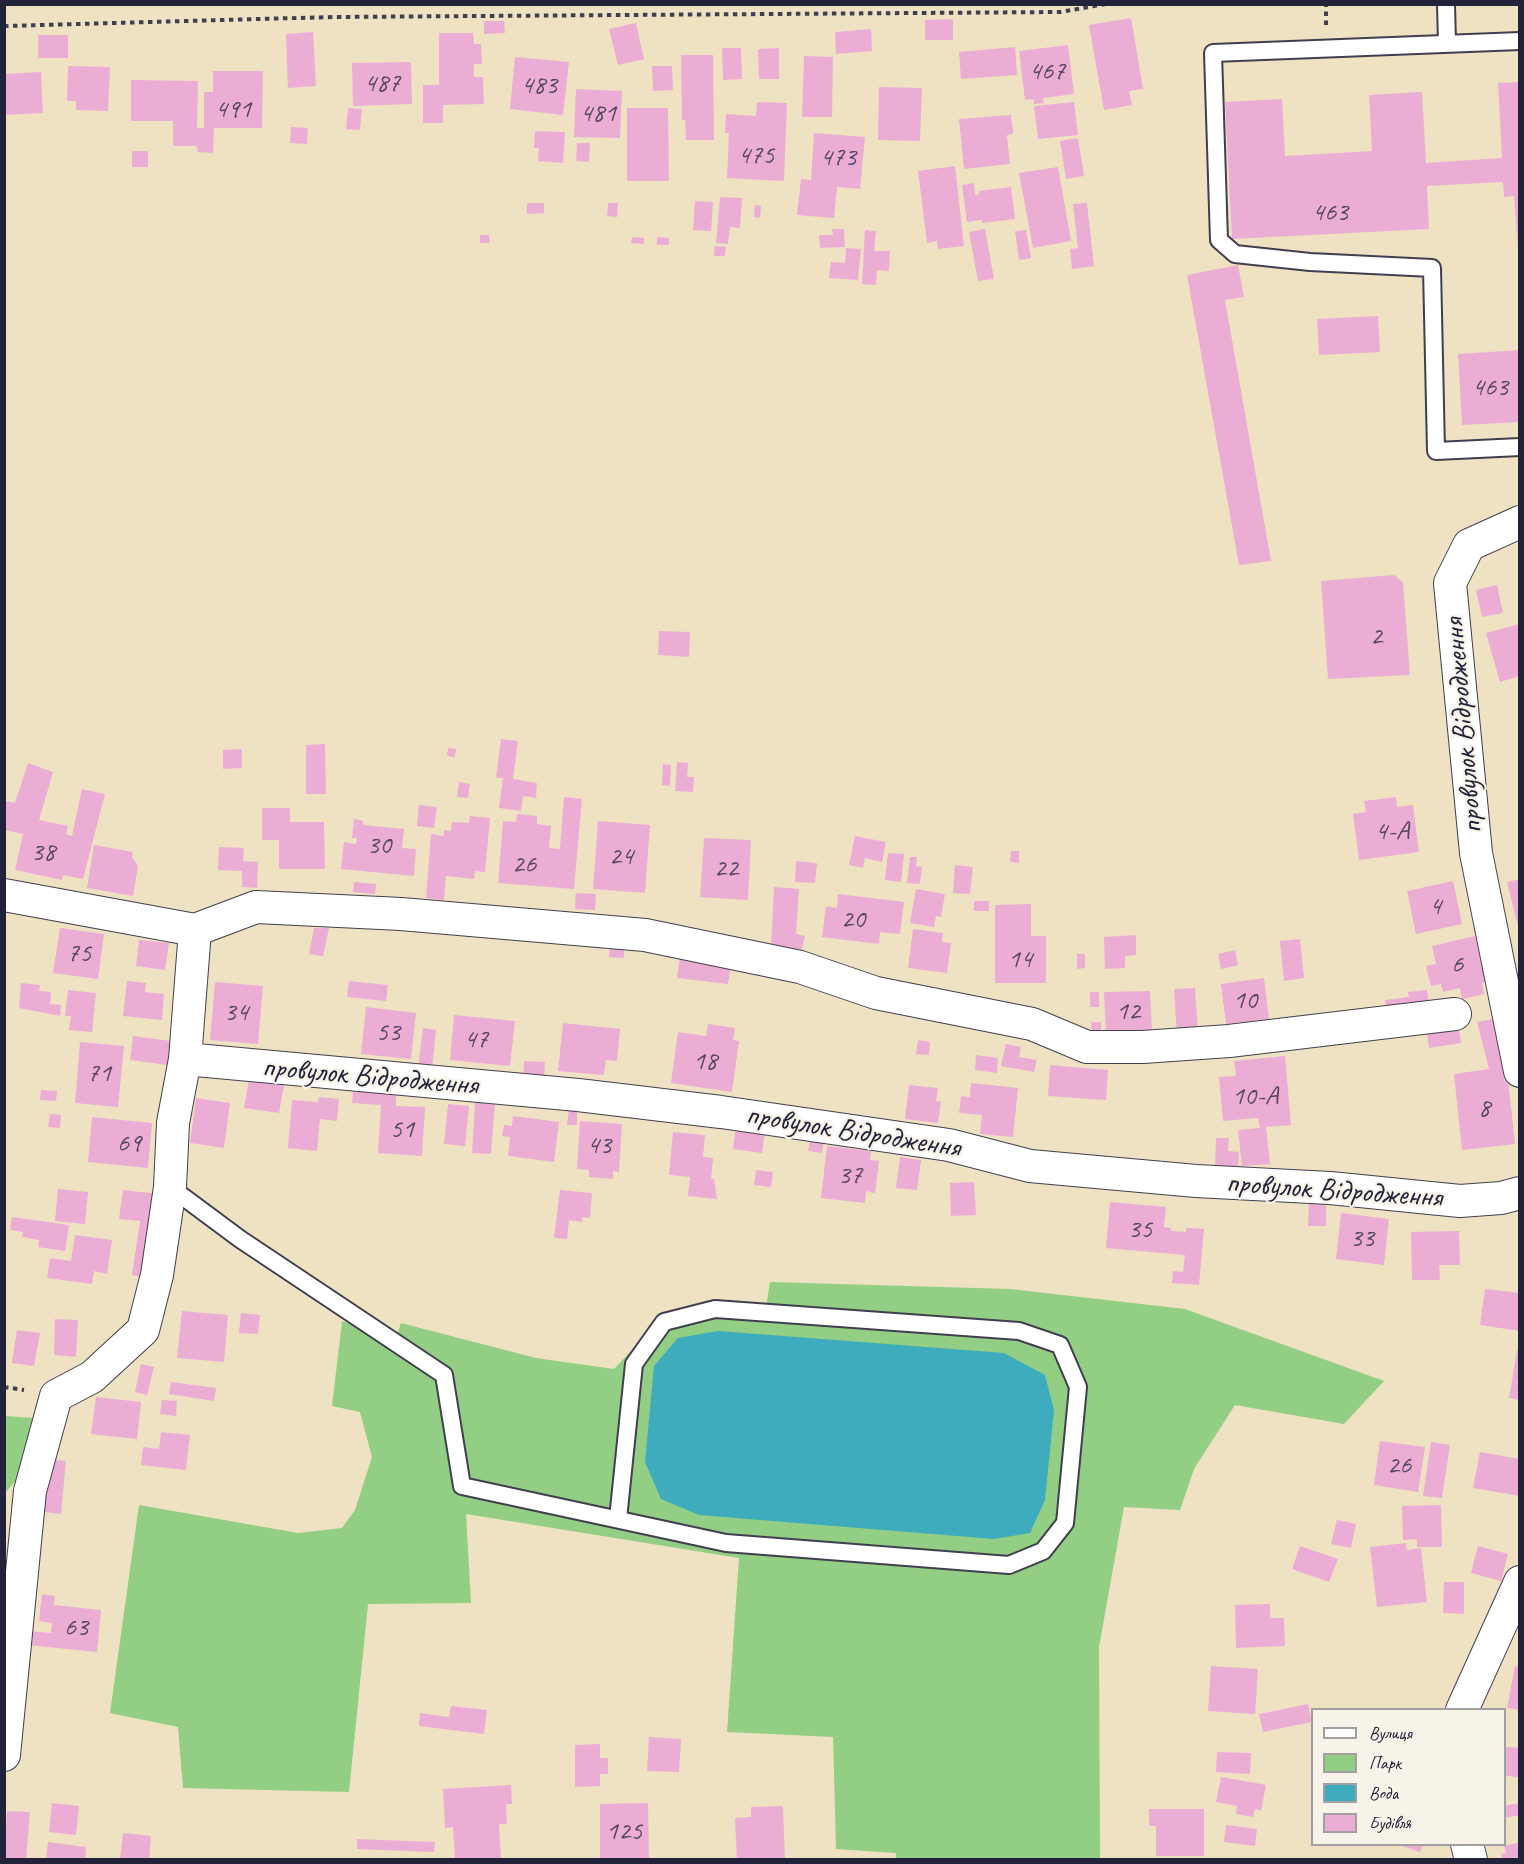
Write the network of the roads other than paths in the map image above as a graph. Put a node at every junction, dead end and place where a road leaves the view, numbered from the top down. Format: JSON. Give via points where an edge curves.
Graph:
{"nodes":[{"id":1,"x":1446,"y":4,"type":"edge"},
{"id":2,"x":1520,"y":41,"type":"edge"},
{"id":3,"x":1447,"y":43,"type":"junction"},
{"id":4,"x":1520,"y":447,"type":"edge"},
{"id":5,"x":1520,"y":522,"type":"edge"},
{"id":6,"x":4,"y":895,"type":"edge"},
{"id":7,"x":195,"y":930,"type":"junction"},
{"id":8,"x":1455,"y":1014,"type":"dead end"},
{"id":9,"x":185,"y":1059,"type":"junction"},
{"id":10,"x":1520,"y":1071,"type":"edge"},
{"id":11,"x":170,"y":1187,"type":"junction"},
{"id":12,"x":1520,"y":1193,"type":"edge"},
{"id":13,"x":618,"y":1520,"type":"junction"},
{"id":14,"x":1520,"y":1582,"type":"edge"},
{"id":15,"x":1463,"y":1708,"type":"edge"},
{"id":16,"x":4,"y":1755,"type":"edge"}],
"edges":[{"from":1,"to":3,"type":"lane"},
{"from":2,"to":3,"type":"lane"},
{"from":3,"to":4,"type":"lane","via":[[1213,53],[1218,240],[1235,254],[1432,268],[1436,451]]},
{"from":5,"to":10,"type":"street","name":"провулок Відродження","via":[[1469,544],[1450,583],[1476,853]]},
{"from":6,"to":7,"type":"street"},
{"from":7,"to":8,"type":"street","via":[[256,907],[401,914],[645,935],[800,967],[876,993],[1032,1024],[1087,1047],[1229,1041]]},
{"from":7,"to":9,"type":"street"},
{"from":9,"to":11,"type":"street","via":[[173,1123]]},
{"from":9,"to":12,"type":"street","name":"провулок Відродження","via":[[721,1112],[949,1145],[1030,1166],[1460,1201]]},
{"from":11,"to":13,"type":"lane","via":[[240,1239],[444,1375],[462,1486]]},
{"from":11,"to":16,"type":"street","via":[[143,1330],[92,1377],[56,1396],[33,1472]]},
{"from":13,"to":13,"type":"lane","via":[[726,1543],[1009,1565],[1043,1551],[1065,1523],[1078,1387],[1060,1345],[1019,1331],[715,1309],[664,1322],[634,1364]]},
{"from":14,"to":15,"type":"street"}]}
